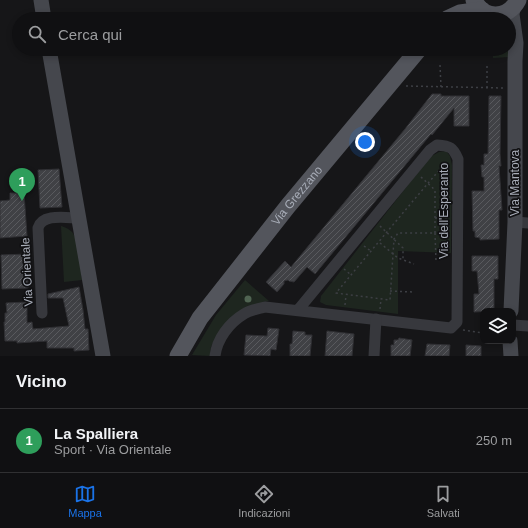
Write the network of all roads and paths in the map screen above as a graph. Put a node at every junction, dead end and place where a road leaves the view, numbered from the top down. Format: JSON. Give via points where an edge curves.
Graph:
{"nodes":[{"id":1,"x":40,"y":0,"type":"edge"},
{"id":2,"x":460,"y":0,"type":"edge"},
{"id":3,"x":517,"y":3,"type":"edge"},
{"id":4,"x":486,"y":11,"type":"edge"},
{"id":5,"x":43,"y":12,"type":"edge"},
{"id":6,"x":451,"y":12,"type":"edge"},
{"id":7,"x":473,"y":12,"type":"edge"},
{"id":8,"x":507,"y":12,"type":"edge"},
{"id":9,"x":50,"y":56,"type":"edge"},
{"id":10,"x":413,"y":56,"type":"edge"},
{"id":11,"x":515,"y":56,"type":"edge"},
{"id":12,"x":440,"y":65,"type":"dead end"},
{"id":13,"x":487,"y":65,"type":"dead end"},
{"id":14,"x":406,"y":86,"type":"dead end"},
{"id":15,"x":441,"y":87,"type":"junction"},
{"id":16,"x":487,"y":88,"type":"junction"},
{"id":17,"x":515,"y":88,"type":"junction"},
{"id":18,"x":458,"y":168,"type":"junction"},
{"id":19,"x":428,"y":183,"type":"junction"},
{"id":20,"x":79,"y":218,"type":"junction"},
{"id":21,"x":435,"y":218,"type":"junction"},
{"id":22,"x":458,"y":218,"type":"junction"},
{"id":23,"x":373,"y":220,"type":"junction"},
{"id":24,"x":521,"y":222,"type":"edge"},
{"id":25,"x":388,"y":233,"type":"junction"},
{"id":26,"x":435,"y":233,"type":"junction"},
{"id":27,"x":394,"y":239,"type":"junction"},
{"id":28,"x":380,"y":243,"type":"junction"},
{"id":29,"x":392,"y":254,"type":"junction"},
{"id":30,"x":403,"y":260,"type":"junction"},
{"id":31,"x":436,"y":261,"type":"dead end"},
{"id":32,"x":414,"y":264,"type":"dead end"},
{"id":33,"x":390,"y":291,"type":"junction"},
{"id":34,"x":414,"y":292,"type":"dead end"},
{"id":35,"x":381,"y":299,"type":"junction"},
{"id":36,"x":511,"y":308,"type":"edge"},
{"id":37,"x":298,"y":310,"type":"junction"},
{"id":38,"x":42,"y":313,"type":"dead end"},
{"id":39,"x":378,"y":319,"type":"junction"},
{"id":40,"x":516,"y":325,"type":"edge"},
{"id":41,"x":528,"y":326,"type":"edge"},
{"id":42,"x":451,"y":328,"type":"junction"},
{"id":43,"x":480,"y":333,"type":"edge"},
{"id":44,"x":510,"y":344,"type":"edge"},
{"id":45,"x":180,"y":353,"type":"edge"},
{"id":46,"x":103,"y":356,"type":"edge"},
{"id":47,"x":215,"y":356,"type":"edge"},
{"id":48,"x":374,"y":356,"type":"edge"},
{"id":49,"x":511,"y":356,"type":"edge"}],
"edges":[{"from":1,"to":5,"type":"street"},
{"from":2,"to":6,"type":"main road"},
{"from":3,"to":8,"type":"main road"},
{"from":4,"to":7,"type":"main road"},
{"from":9,"to":20,"type":"street"},
{"from":10,"to":45,"type":"main road","name":"Via Grezzano","via":[[283,212],[200,318]]},
{"from":11,"to":17,"type":"street","name":"Via Mantova"},
{"from":12,"to":15,"type":"path"},
{"from":13,"to":16,"type":"path"},
{"from":14,"to":15,"type":"path"},
{"from":15,"to":16,"type":"path"},
{"from":16,"to":17,"type":"path"},
{"from":17,"to":24,"type":"street","name":"Via Mantova"},
{"from":18,"to":19,"type":"path","via":[[442,168]]},
{"from":18,"to":22,"type":"street","name":"Via dell'Esperanto"},
{"from":18,"to":23,"type":"street","name":"Via dell'Esperanto","via":[[454,150],[437,145],[430,150]]},
{"from":19,"to":21,"type":"path","via":[[435,190]]},
{"from":19,"to":25,"type":"path"},
{"from":20,"to":38,"type":"street","name":"Via Orientale","via":[[50,218],[39,223]]},
{"from":20,"to":46,"type":"street"},
{"from":21,"to":22,"type":"path"},
{"from":21,"to":26,"type":"path"},
{"from":22,"to":42,"type":"street","name":"Via dell'Esperanto","via":[[457,322]]},
{"from":23,"to":25,"type":"path"},
{"from":23,"to":37,"type":"street","name":"Via dell'Esperanto"},
{"from":24,"to":36,"type":"street","name":"Via Mantova"},
{"from":25,"to":27,"type":"path"},
{"from":25,"to":28,"type":"path"},
{"from":26,"to":27,"type":"path","via":[[398,233]]},
{"from":26,"to":31,"type":"path"},
{"from":27,"to":29,"type":"path"},
{"from":27,"to":30,"type":"path","via":[[404,248]]},
{"from":28,"to":29,"type":"path"},
{"from":28,"to":35,"type":"path","via":[[336,293]]},
{"from":29,"to":30,"type":"path"},
{"from":29,"to":33,"type":"path"},
{"from":30,"to":32,"type":"path"},
{"from":33,"to":34,"type":"path"},
{"from":33,"to":35,"type":"path","via":[[390,300]]},
{"from":35,"to":39,"type":"path"},
{"from":37,"to":39,"type":"street"},
{"from":37,"to":47,"type":"street","via":[[265,306],[245,313],[222,335],[216,345]]},
{"from":39,"to":42,"type":"street"},
{"from":39,"to":48,"type":"street"},
{"from":40,"to":41,"type":"street"},
{"from":42,"to":43,"type":"path"},
{"from":44,"to":49,"type":"street"}]}
